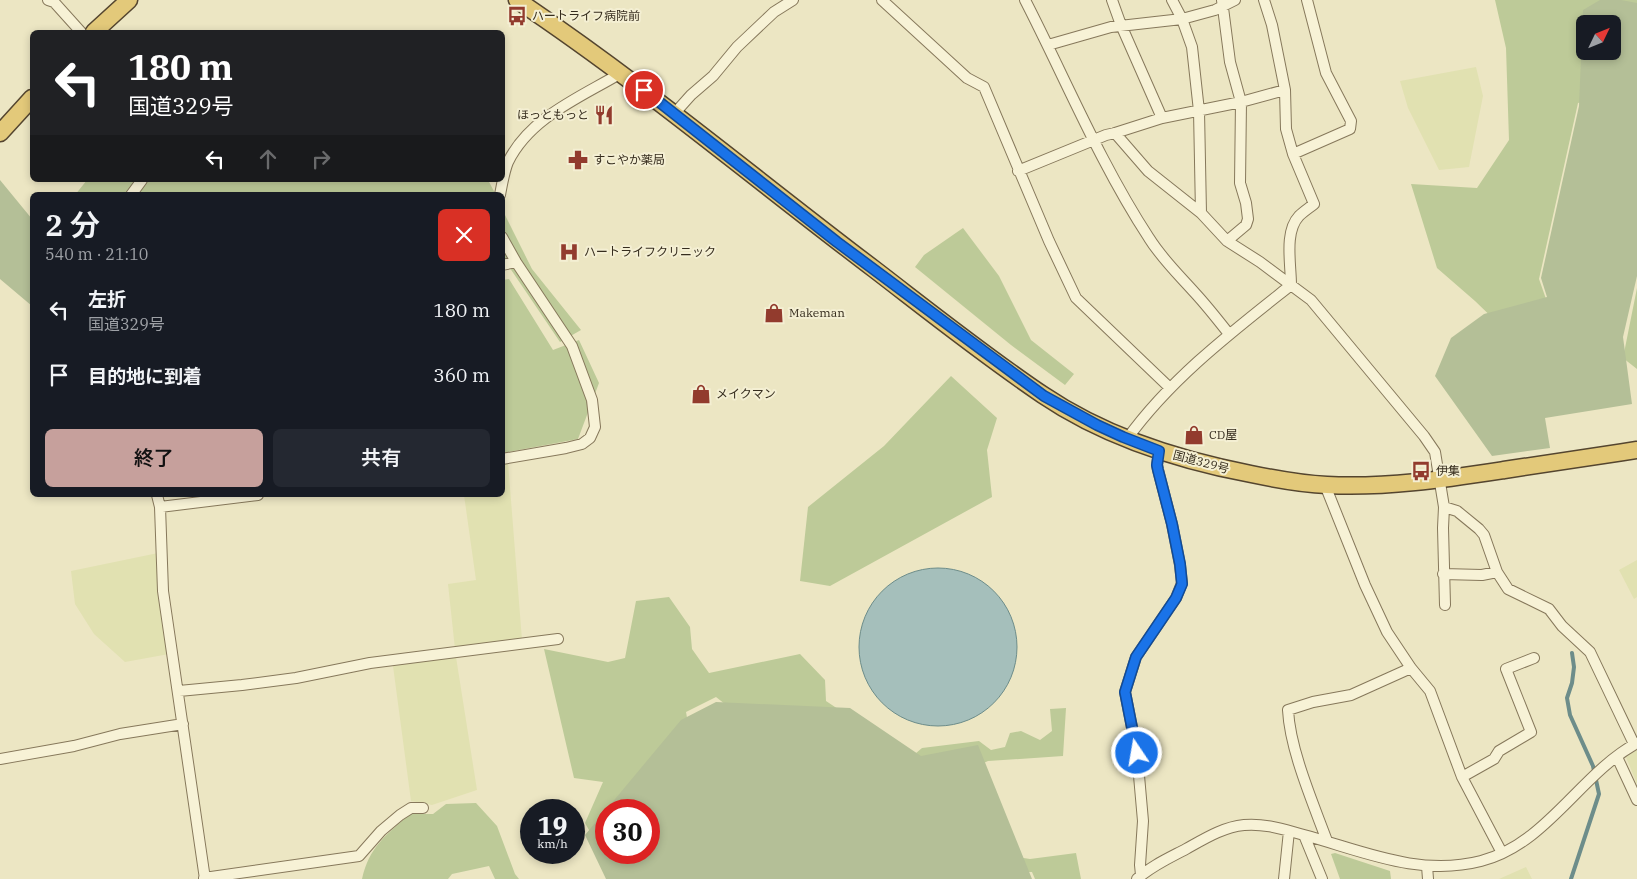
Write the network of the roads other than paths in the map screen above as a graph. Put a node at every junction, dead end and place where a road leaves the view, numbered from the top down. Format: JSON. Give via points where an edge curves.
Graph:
{"nodes":[{"id":1,"x":48,"y":0,"type":"edge"},
{"id":2,"x":129,"y":0,"type":"edge"},
{"id":3,"x":517,"y":0,"type":"edge"},
{"id":4,"x":793,"y":0,"type":"edge"},
{"id":5,"x":882,"y":0,"type":"edge"},
{"id":6,"x":1025,"y":0,"type":"edge"},
{"id":7,"x":1112,"y":0,"type":"edge"},
{"id":8,"x":1172,"y":0,"type":"edge"},
{"id":9,"x":1235,"y":0,"type":"edge"},
{"id":10,"x":1264,"y":0,"type":"edge"},
{"id":11,"x":1307,"y":0,"type":"edge"},
{"id":12,"x":1223,"y":2,"type":"edge"},
{"id":13,"x":1182,"y":19,"type":"junction"},
{"id":14,"x":1121,"y":26,"type":"junction"},
{"id":15,"x":80,"y":30,"type":"edge"},
{"id":16,"x":96,"y":30,"type":"edge"},
{"id":17,"x":1048,"y":46,"type":"junction"},
{"id":18,"x":621,"y":73,"type":"junction"},
{"id":19,"x":1285,"y":90,"type":"junction"},
{"id":20,"x":30,"y":100,"type":"edge"},
{"id":21,"x":1241,"y":102,"type":"junction"},
{"id":22,"x":1199,"y":111,"type":"junction"},
{"id":23,"x":674,"y":114,"type":"junction"},
{"id":24,"x":1162,"y":118,"type":"junction"},
{"id":25,"x":0,"y":133,"type":"edge"},
{"id":26,"x":1115,"y":134,"type":"junction"},
{"id":27,"x":1092,"y":140,"type":"junction"},
{"id":28,"x":1293,"y":154,"type":"junction"},
{"id":29,"x":1018,"y":171,"type":"junction"},
{"id":30,"x":505,"y":174,"type":"edge"},
{"id":31,"x":1201,"y":212,"type":"junction"},
{"id":32,"x":1227,"y":241,"type":"junction"},
{"id":33,"x":505,"y":242,"type":"edge"},
{"id":34,"x":516,"y":262,"type":"junction"},
{"id":35,"x":505,"y":264,"type":"edge"},
{"id":36,"x":1292,"y":285,"type":"junction"},
{"id":37,"x":1230,"y":334,"type":"junction"},
{"id":38,"x":1170,"y":388,"type":"junction"},
{"id":39,"x":1126,"y":439,"type":"junction"},
{"id":40,"x":1637,"y":450,"type":"edge"},
{"id":41,"x":1159,"y":451,"type":"junction"},
{"id":42,"x":505,"y":458,"type":"edge"},
{"id":43,"x":1440,"y":480,"type":"junction"},
{"id":44,"x":1324,"y":485,"type":"junction"},
{"id":45,"x":158,"y":497,"type":"edge"},
{"id":46,"x":242,"y":497,"type":"edge"},
{"id":47,"x":160,"y":507,"type":"junction"},
{"id":48,"x":1444,"y":507,"type":"junction"},
{"id":49,"x":1497,"y":572,"type":"junction"},
{"id":50,"x":1443,"y":574,"type":"junction"},
{"id":51,"x":1445,"y":605,"type":"dead end"},
{"id":52,"x":558,"y":639,"type":"dead end"},
{"id":53,"x":1534,"y":658,"type":"dead end"},
{"id":54,"x":1411,"y":668,"type":"junction"},
{"id":55,"x":179,"y":691,"type":"junction"},
{"id":56,"x":184,"y":724,"type":"junction"},
{"id":57,"x":1635,"y":744,"type":"edge"},
{"id":58,"x":1617,"y":757,"type":"junction"},
{"id":59,"x":0,"y":759,"type":"edge"},
{"id":60,"x":1462,"y":776,"type":"junction"},
{"id":61,"x":1637,"y":800,"type":"edge"},
{"id":62,"x":423,"y":808,"type":"dead end"},
{"id":63,"x":1289,"y":831,"type":"junction"},
{"id":64,"x":1304,"y":835,"type":"junction"},
{"id":65,"x":1327,"y":841,"type":"junction"},
{"id":66,"x":1502,"y":853,"type":"junction"},
{"id":67,"x":1427,"y":866,"type":"junction"},
{"id":68,"x":1139,"y":877,"type":"edge"},
{"id":69,"x":204,"y":878,"type":"edge"},
{"id":70,"x":1284,"y":879,"type":"edge"},
{"id":71,"x":1322,"y":879,"type":"edge"},
{"id":72,"x":1428,"y":879,"type":"edge"}],
"edges":[{"from":1,"to":15,"type":"street","via":[[54,2]]},
{"from":2,"to":16,"type":"highway"},
{"from":3,"to":18,"type":"highway","name":"国道329号"},
{"from":4,"to":23,"type":"street","via":[[774,12],[737,47]]},
{"from":5,"to":29,"type":"street","via":[[967,78],[984,87]]},
{"from":6,"to":17,"type":"street"},
{"from":7,"to":14,"type":"street"},
{"from":8,"to":13,"type":"street"},
{"from":9,"to":12,"type":"street"},
{"from":10,"to":19,"type":"street"},
{"from":11,"to":28,"type":"street","via":[[1326,73],[1351,121],[1350,129]]},
{"from":12,"to":13,"type":"street","via":[[1215,10]]},
{"from":12,"to":21,"type":"street","via":[[1230,62]]},
{"from":13,"to":14,"type":"street"},
{"from":13,"to":22,"type":"street","via":[[1192,47]]},
{"from":14,"to":17,"type":"street"},
{"from":14,"to":24,"type":"street"},
{"from":17,"to":27,"type":"street"},
{"from":18,"to":23,"type":"highway","name":"国道329号"},
{"from":18,"to":30,"type":"street","via":[[551,113],[527,134],[508,162]]},
{"from":19,"to":21,"type":"street"},
{"from":19,"to":28,"type":"street","via":[[1286,129]]},
{"from":20,"to":25,"type":"highway"},
{"from":21,"to":22,"type":"street"},
{"from":21,"to":32,"type":"street","via":[[1240,183],[1248,219],[1246,226]]},
{"from":22,"to":24,"type":"street"},
{"from":22,"to":31,"type":"street"},
{"from":23,"to":39,"type":"highway","name":"国道329号","via":[[837,242],[1044,396]]},
{"from":24,"to":26,"type":"street"},
{"from":26,"to":27,"type":"street"},
{"from":26,"to":31,"type":"street","via":[[1148,171]]},
{"from":27,"to":29,"type":"street"},
{"from":27,"to":37,"type":"street","via":[[1149,239]]},
{"from":28,"to":36,"type":"street","via":[[1314,204],[1298,217],[1291,228]]},
{"from":29,"to":38,"type":"street","via":[[1076,298]]},
{"from":31,"to":32,"type":"street"},
{"from":32,"to":36,"type":"street"},
{"from":33,"to":34,"type":"street"},
{"from":34,"to":35,"type":"street"},
{"from":34,"to":42,"type":"street","via":[[572,346],[592,400],[595,427],[590,438],[582,444]]},
{"from":36,"to":37,"type":"street"},
{"from":36,"to":43,"type":"street","via":[[1311,300],[1424,436],[1435,452]]},
{"from":37,"to":38,"type":"street"},
{"from":38,"to":39,"type":"street"},
{"from":39,"to":41,"type":"highway","name":"国道329号"},
{"from":40,"to":43,"type":"highway","name":"国道329号"},
{"from":41,"to":44,"type":"highway","name":"国道329号","via":[[1276,480]]},
{"from":41,"to":68,"type":"street","via":[[1157,465],[1172,524],[1182,584],[1136,657],[1125,692],[1137,753],[1142,820]]},
{"from":43,"to":44,"type":"highway","name":"国道329号","via":[[1384,485]]},
{"from":43,"to":48,"type":"street"},
{"from":44,"to":54,"type":"street","via":[[1364,585],[1387,632]]},
{"from":45,"to":47,"type":"street"},
{"from":46,"to":47,"type":"street"},
{"from":47,"to":55,"type":"street","via":[[163,591]]},
{"from":48,"to":49,"type":"street","via":[[1457,510],[1484,535]]},
{"from":48,"to":50,"type":"street"},
{"from":49,"to":50,"type":"street"},
{"from":49,"to":57,"type":"street","via":[[1508,590],[1549,609],[1590,652]]},
{"from":50,"to":51,"type":"street"},
{"from":52,"to":55,"type":"street","via":[[370,663],[242,686]]},
{"from":53,"to":60,"type":"street","via":[[1506,669],[1531,732],[1499,751],[1494,759]]},
{"from":54,"to":60,"type":"street","via":[[1430,692]]},
{"from":54,"to":65,"type":"street","via":[[1351,695],[1288,710],[1296,752]]},
{"from":55,"to":56,"type":"street"},
{"from":56,"to":59,"type":"street"},
{"from":56,"to":69,"type":"street"},
{"from":57,"to":58,"type":"street"},
{"from":58,"to":61,"type":"street"},
{"from":58,"to":66,"type":"street","via":[[1531,836]]},
{"from":60,"to":66,"type":"street"},
{"from":62,"to":69,"type":"street","via":[[411,808],[400,815],[359,856]]},
{"from":63,"to":64,"type":"street"},
{"from":63,"to":68,"type":"street","via":[[1261,824],[1228,828]]},
{"from":63,"to":70,"type":"street"},
{"from":64,"to":65,"type":"street"},
{"from":64,"to":71,"type":"street"},
{"from":65,"to":67,"type":"street","via":[[1397,862]]},
{"from":66,"to":67,"type":"street","via":[[1467,864]]},
{"from":67,"to":72,"type":"street"}]}
